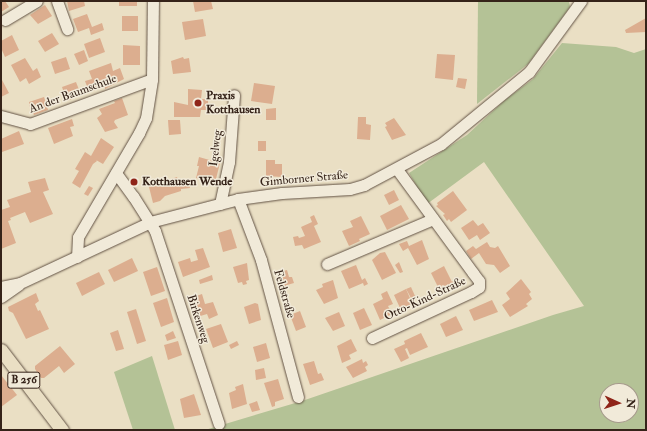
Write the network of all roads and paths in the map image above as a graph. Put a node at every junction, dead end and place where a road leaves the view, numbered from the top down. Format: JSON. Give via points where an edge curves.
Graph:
{"nodes":[{"id":1,"x":37,"y":1,"type":"edge"},
{"id":2,"x":57,"y":1,"type":"edge"},
{"id":3,"x":153,"y":1,"type":"edge"},
{"id":4,"x":581,"y":1,"type":"edge"},
{"id":5,"x":5,"y":20,"type":"dead end"},
{"id":6,"x":67,"y":29,"type":"dead end"},
{"id":7,"x":152,"y":79,"type":"junction"},
{"id":8,"x":234,"y":95,"type":"dead end"},
{"id":9,"x":1,"y":116,"type":"edge"},
{"id":10,"x":397,"y":169,"type":"junction"},
{"id":11,"x":116,"y":173,"type":"junction"},
{"id":12,"x":238,"y":199,"type":"junction"},
{"id":13,"x":220,"y":204,"type":"junction"},
{"id":14,"x":433,"y":219,"type":"junction"},
{"id":15,"x":150,"y":222,"type":"junction"},
{"id":16,"x":77,"y":257,"type":"junction"},
{"id":17,"x":327,"y":264,"type":"dead end"},
{"id":18,"x":20,"y":283,"type":"junction"},
{"id":19,"x":1,"y":287,"type":"edge"},
{"id":20,"x":1,"y":297,"type":"edge"},
{"id":21,"x":372,"y":338,"type":"dead end"},
{"id":22,"x":1,"y":350,"type":"edge"},
{"id":23,"x":298,"y":397,"type":"dead end"},
{"id":24,"x":219,"y":424,"type":"dead end"},
{"id":25,"x":62,"y":430,"type":"edge"}],
"edges":[{"from":1,"to":5,"type":"street"},
{"from":2,"to":6,"type":"street"},
{"from":3,"to":7,"type":"street"},
{"from":4,"to":10,"type":"street","name":"Gimborner Straße","via":[[529,72],[441,144]]},
{"from":7,"to":9,"type":"street","name":"An der Baumschule","via":[[30,124]]},
{"from":7,"to":11,"type":"street","via":[[146,118]]},
{"from":8,"to":13,"type":"street","name":"Igelweg","via":[[229,162]]},
{"from":10,"to":12,"type":"street","name":"Gimborner Straße","via":[[350,189],[282,193]]},
{"from":10,"to":14,"type":"street","name":"Otto-Kind-Straße"},
{"from":11,"to":15,"type":"street","name":"Birkenweg"},
{"from":11,"to":16,"type":"street","via":[[78,237]]},
{"from":12,"to":13,"type":"street","name":"Gimborner Straße"},
{"from":12,"to":23,"type":"street","name":"Feldstraße","via":[[261,260]]},
{"from":13,"to":15,"type":"street","name":"Gimborner Straße"},
{"from":14,"to":17,"type":"street"},
{"from":14,"to":21,"type":"street","name":"Otto-Kind-Straße","via":[[479,281],[479,287]]},
{"from":15,"to":16,"type":"street","name":"Gimborner Straße"},
{"from":15,"to":24,"type":"street","name":"Birkenweg"},
{"from":16,"to":18,"type":"street","name":"Gimborner Straße"},
{"from":18,"to":19,"type":"street","name":"Gimborner Straße"},
{"from":18,"to":20,"type":"street","name":"Gimborner Straße"},
{"from":22,"to":25,"type":"main road","number":"B 256"}]}
